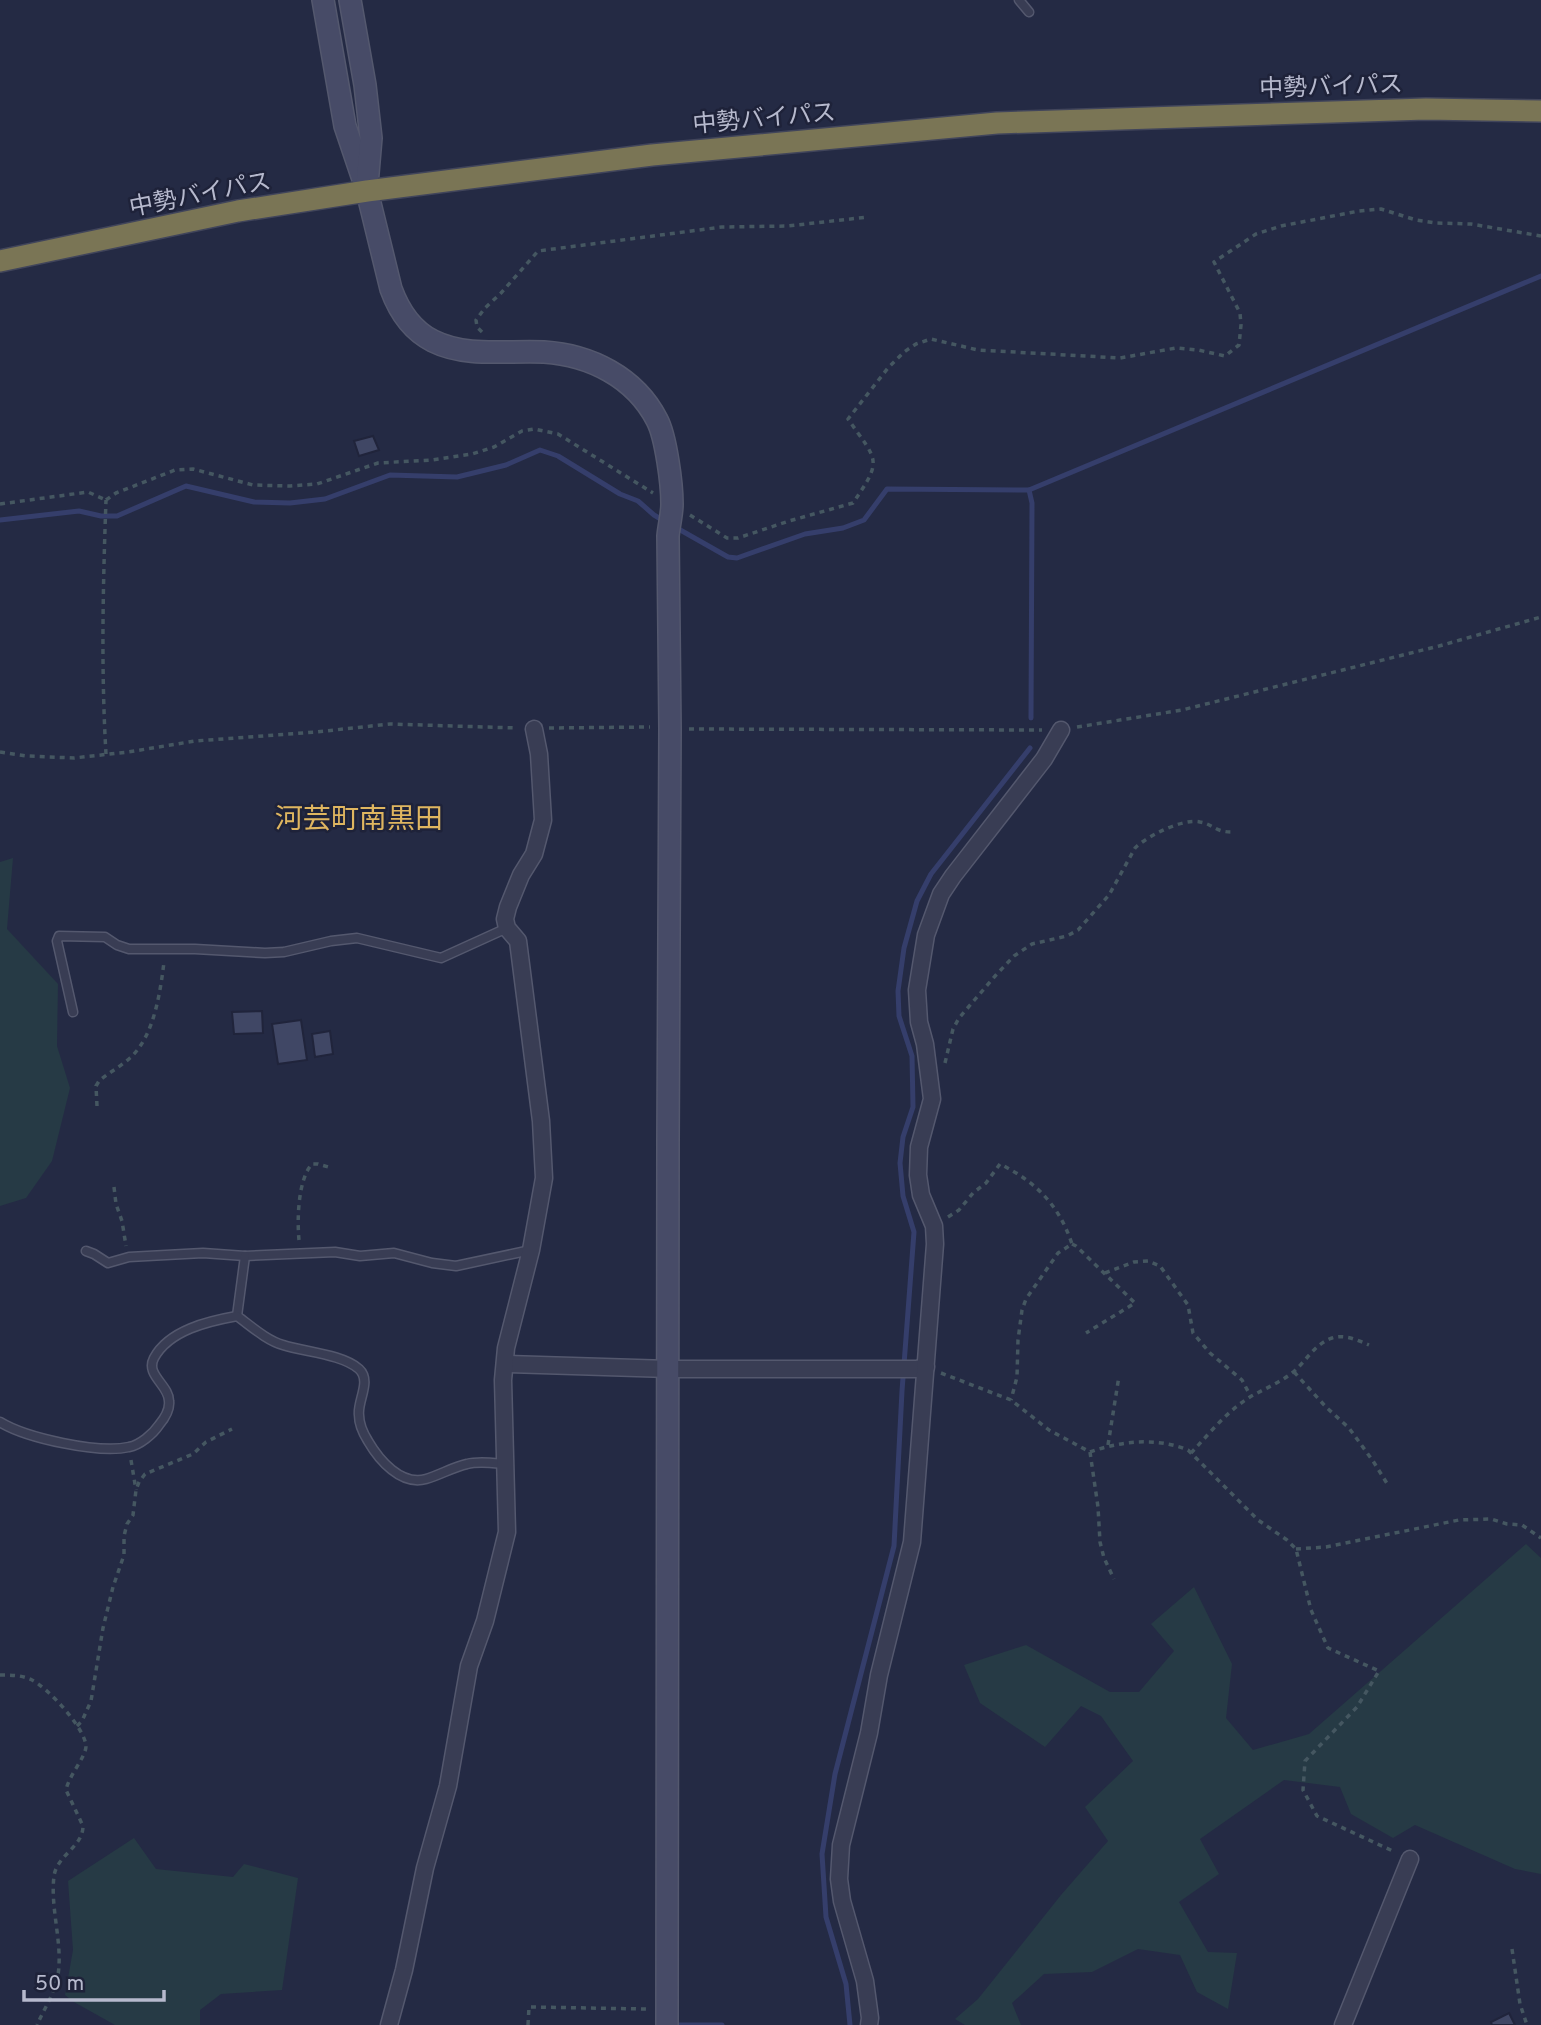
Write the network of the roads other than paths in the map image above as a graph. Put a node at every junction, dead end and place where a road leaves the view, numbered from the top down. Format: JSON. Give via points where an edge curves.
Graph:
{"nodes":[{"id":1,"x":323,"y":0,"type":"edge"},
{"id":2,"x":350,"y":0,"type":"edge"},
{"id":3,"x":1020,"y":0,"type":"edge"},
{"id":4,"x":1029,"y":12,"type":"dead end"},
{"id":5,"x":1541,"y":111,"type":"edge"},
{"id":6,"x":367,"y":191,"type":"junction"},
{"id":7,"x":0,"y":261,"type":"edge"},
{"id":8,"x":534,"y":729,"type":"road end"},
{"id":9,"x":1061,"y":730,"type":"road end"},
{"id":10,"x":507,"y":928,"type":"junction"},
{"id":11,"x":73,"y":1012,"type":"dead end"},
{"id":12,"x":531,"y":1250,"type":"junction"},
{"id":13,"x":86,"y":1251,"type":"dead end"},
{"id":14,"x":245,"y":1256,"type":"junction"},
{"id":15,"x":237,"y":1316,"type":"junction"},
{"id":16,"x":505,"y":1364,"type":"junction"},
{"id":17,"x":669,"y":1368,"type":"junction"},
{"id":18,"x":921,"y":1368,"type":"junction"},
{"id":19,"x":0,"y":1422,"type":"edge"},
{"id":20,"x":504,"y":1464,"type":"junction"},
{"id":21,"x":1409,"y":1859,"type":"road end"},
{"id":22,"x":667,"y":2017,"type":"edge"},
{"id":23,"x":389,"y":2025,"type":"edge"},
{"id":24,"x":869,"y":2025,"type":"edge"},
{"id":25,"x":1343,"y":2025,"type":"edge"}],
"edges":[{"from":1,"to":6,"type":"street","via":[[345,126]]},
{"from":2,"to":6,"type":"street","via":[[371,138]]},
{"from":3,"to":4,"type":"lane"},
{"from":5,"to":6,"type":"highway","name":"中勢バイパス","via":[[1426,109],[997,123],[652,155]]},
{"from":6,"to":7,"type":"highway","name":"中勢バイパス","via":[[238,211]]},
{"from":6,"to":17,"type":"street","via":[[396,303],[420,333],[453,348],[582,357],[608,368],[628,384],[659,422],[672,505],[668,536]]},
{"from":8,"to":10,"type":"street","via":[[543,820],[534,854],[508,907]]},
{"from":9,"to":18,"type":"street","via":[[941,894],[926,934],[916,1004],[932,1099],[919,1147],[918,1175],[933,1224],[934,1244]]},
{"from":10,"to":11,"type":"lane","via":[[441,958],[357,938],[265,953],[129,949],[105,937],[58,936]]},
{"from":10,"to":12,"type":"street","via":[[517,941],[544,1154]]},
{"from":12,"to":14,"type":"lane","via":[[456,1266],[394,1253]]},
{"from":12,"to":16,"type":"street"},
{"from":13,"to":14,"type":"lane","via":[[108,1263],[129,1257],[203,1253]]},
{"from":14,"to":15,"type":"lane"},
{"from":15,"to":19,"type":"lane","via":[[183,1332],[157,1354],[152,1369],[168,1396],[168,1409],[157,1428],[131,1447],[70,1444]]},
{"from":15,"to":20,"type":"lane","via":[[282,1345],[359,1369],[364,1380],[358,1414],[361,1427],[377,1454],[402,1476],[423,1480],[468,1464]]},
{"from":16,"to":17,"type":"street"},
{"from":16,"to":20,"type":"street"},
{"from":17,"to":18,"type":"street"},
{"from":17,"to":22,"type":"street"},
{"from":18,"to":24,"type":"street","via":[[912,1542],[841,1845],[842,1901],[865,1981]]},
{"from":20,"to":23,"type":"street","via":[[507,1532],[469,1666],[448,1786]]},
{"from":21,"to":25,"type":"street"}]}
